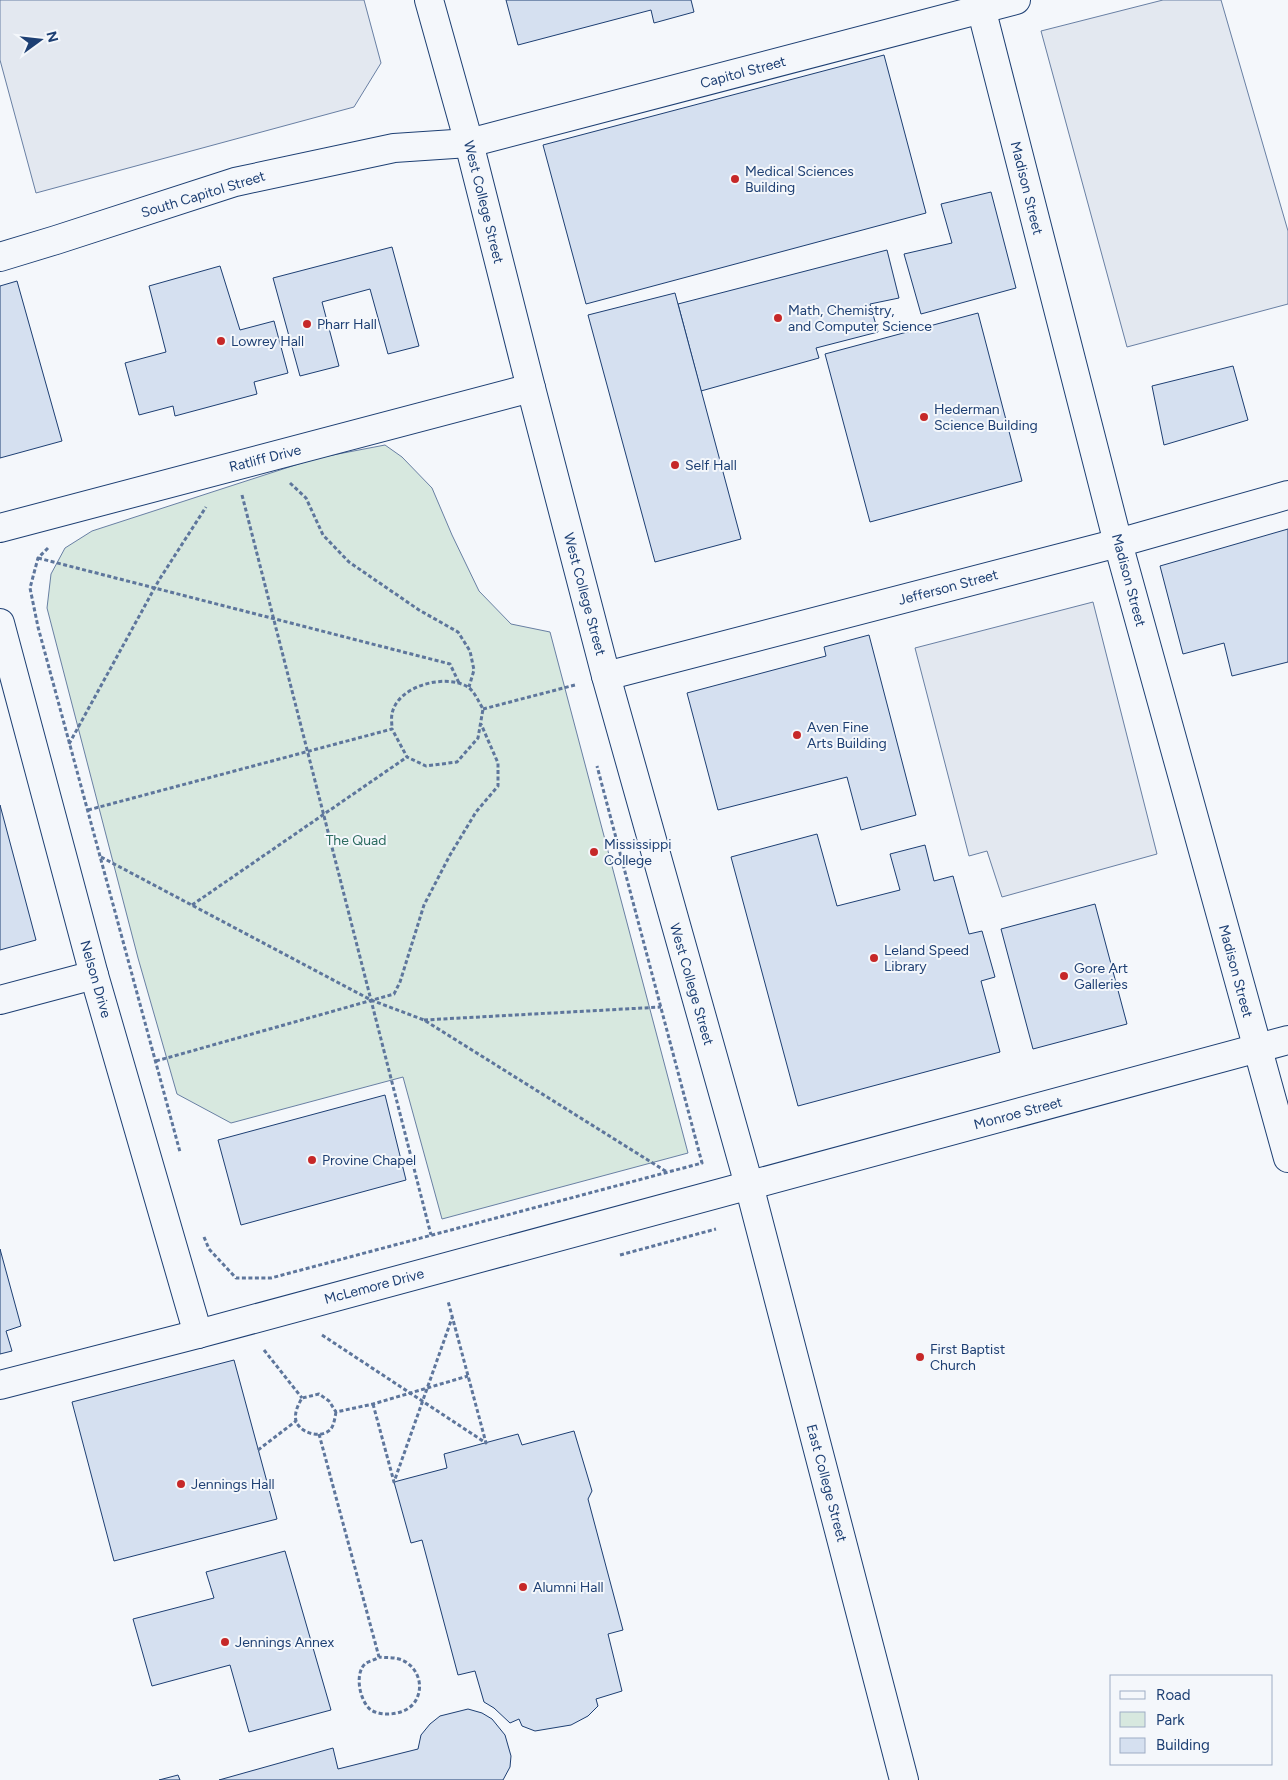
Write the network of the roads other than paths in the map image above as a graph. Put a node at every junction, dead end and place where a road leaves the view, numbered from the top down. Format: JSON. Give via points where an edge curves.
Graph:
{"nodes":[{"id":1,"x":429,"y":0,"type":"edge"},
{"id":2,"x":1016,"y":0,"type":"edge"},
{"id":3,"x":980,"y":5,"type":"edge"},
{"id":4,"x":469,"y":143,"type":"junction"},
{"id":5,"x":0,"y":257,"type":"edge"},
{"id":6,"x":530,"y":388,"type":"junction"},
{"id":7,"x":1288,"y":495,"type":"edge"},
{"id":8,"x":0,"y":528,"type":"edge"},
{"id":9,"x":1118,"y":543,"type":"junction"},
{"id":10,"x":0,"y":623,"type":"edge"},
{"id":11,"x":606,"y":676,"type":"junction"},
{"id":12,"x":94,"y":975,"type":"junction"},
{"id":13,"x":0,"y":1000,"type":"edge"},
{"id":14,"x":1288,"y":1040,"type":"edge"},
{"id":15,"x":1258,"y":1048,"type":"junction"},
{"id":16,"x":1288,"y":1158,"type":"edge"},
{"id":17,"x":749,"y":1185,"type":"junction"},
{"id":18,"x":198,"y":1334,"type":"junction"},
{"id":19,"x":0,"y":1386,"type":"edge"},
{"id":20,"x":904,"y":1780,"type":"edge"}],
"edges":[{"from":1,"to":4,"type":"street","name":"West College Street"},
{"from":2,"to":3,"type":"street","name":"Capitol Street"},
{"from":3,"to":4,"type":"street","name":"Capitol Street"},
{"from":3,"to":9,"type":"street","name":"Madison Street"},
{"from":4,"to":5,"type":"street","name":"South Capitol Street","via":[[394,148],[235,182]]},
{"from":4,"to":6,"type":"street","name":"West College Street"},
{"from":6,"to":8,"type":"street","name":"Ratliff Drive"},
{"from":6,"to":11,"type":"street","name":"West College Street"},
{"from":7,"to":9,"type":"street","name":"Jefferson Street"},
{"from":9,"to":11,"type":"street","name":"Jefferson Street"},
{"from":9,"to":15,"type":"street","name":"Madison Street"},
{"from":10,"to":12,"type":"street","name":"Nelson Drive"},
{"from":11,"to":17,"type":"street","name":"West College Street"},
{"from":12,"to":13,"type":"street"},
{"from":12,"to":18,"type":"street","name":"Nelson Drive"},
{"from":14,"to":15,"type":"street","name":"Monroe Street"},
{"from":15,"to":16,"type":"street","name":"Madison Street"},
{"from":15,"to":17,"type":"street","name":"Monroe Street"},
{"from":17,"to":18,"type":"street","name":"McLemore Drive"},
{"from":17,"to":20,"type":"street","name":"East College Street"},
{"from":18,"to":19,"type":"street","name":"McLemore Drive"}]}
